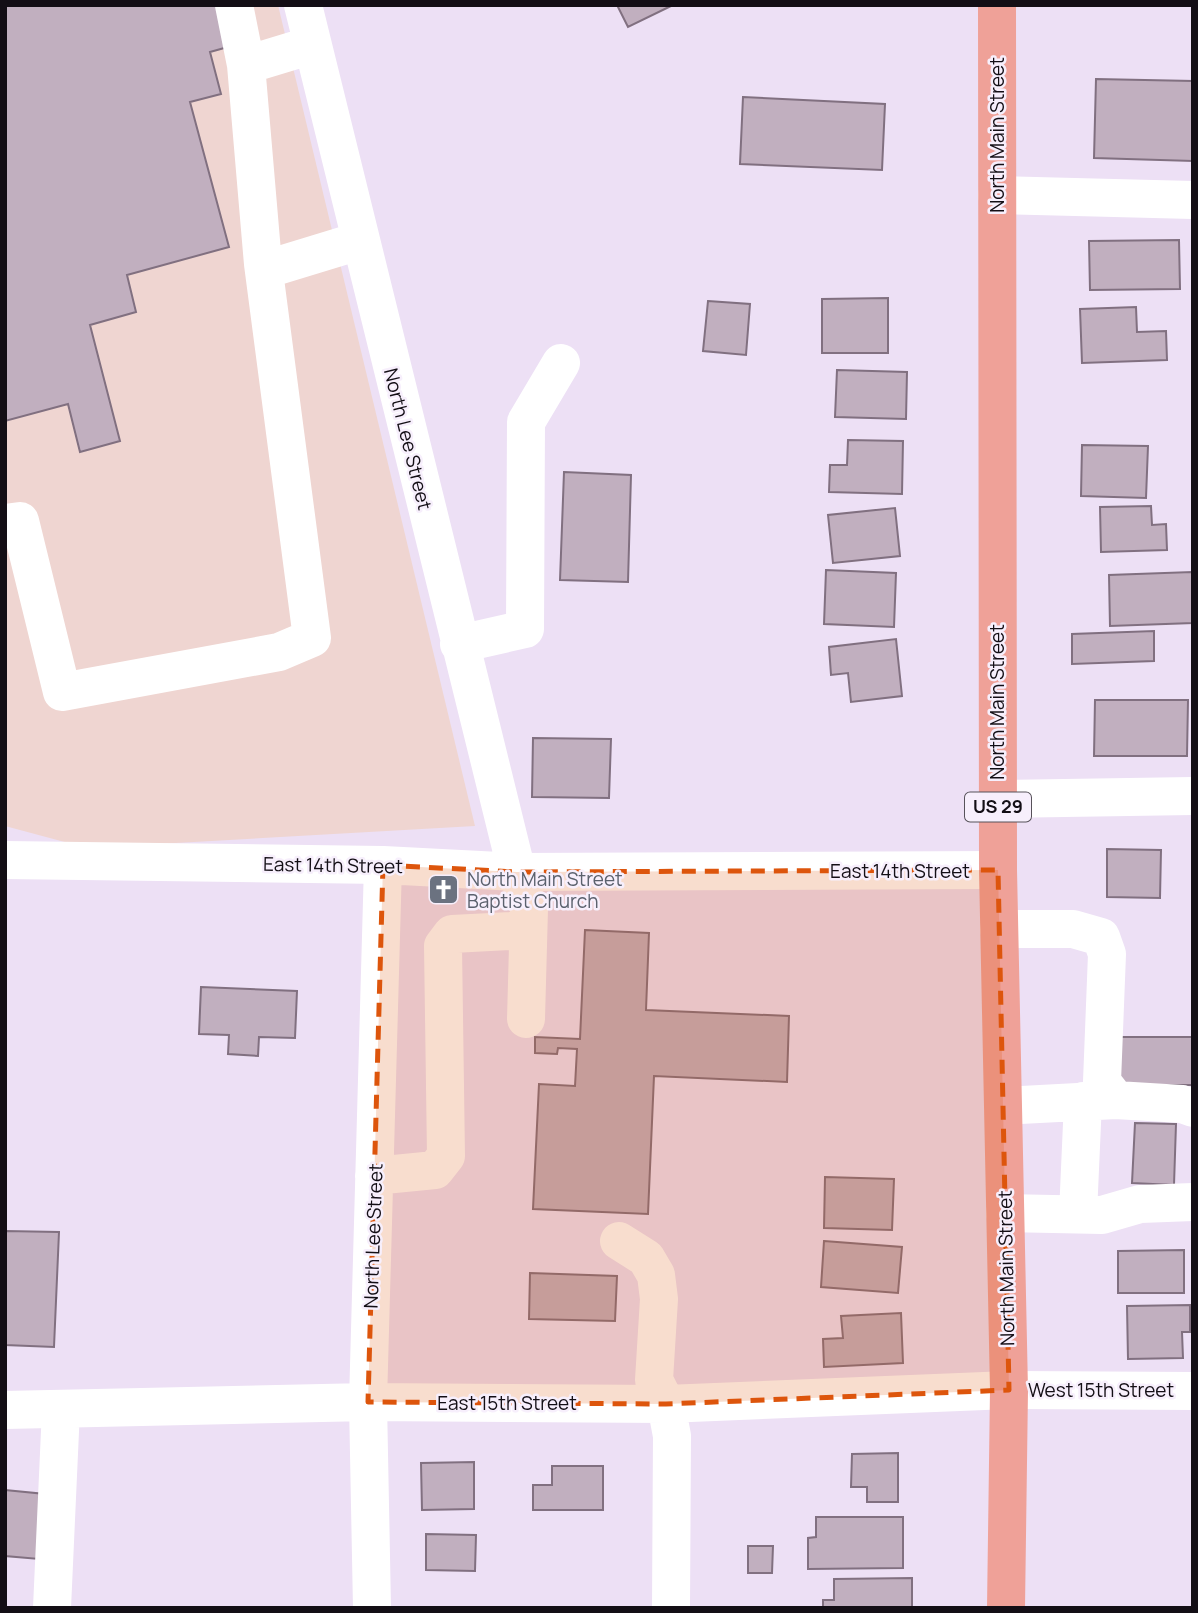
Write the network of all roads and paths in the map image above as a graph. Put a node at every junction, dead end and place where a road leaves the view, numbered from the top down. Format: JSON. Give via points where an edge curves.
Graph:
{"nodes":[{"id":1,"x":234,"y":5,"type":"edge"},
{"id":2,"x":303,"y":5,"type":"edge"},
{"id":3,"x":997,"y":5,"type":"edge"},
{"id":4,"x":312,"y":45,"type":"junction"},
{"id":5,"x":246,"y":65,"type":"junction"},
{"id":6,"x":997,"y":195,"type":"junction"},
{"id":7,"x":1193,"y":200,"type":"edge"},
{"id":8,"x":359,"y":242,"type":"junction"},
{"id":9,"x":264,"y":270,"type":"junction"},
{"id":10,"x":561,"y":363,"type":"dead end"},
{"id":11,"x":5,"y":523,"type":"edge"},
{"id":12,"x":459,"y":644,"type":"junction"},
{"id":13,"x":1193,"y":796,"type":"edge"},
{"id":14,"x":998,"y":799,"type":"junction"},
{"id":15,"x":5,"y":860,"type":"edge"},
{"id":16,"x":383,"y":865,"type":"junction"},
{"id":17,"x":998,"y":870,"type":"junction"},
{"id":18,"x":517,"y":872,"type":"junction"},
{"id":19,"x":999,"y":929,"type":"junction"},
{"id":20,"x":528,"y":930,"type":"junction"},
{"id":21,"x":526,"y":1019,"type":"dead end"},
{"id":22,"x":1100,"y":1100,"type":"junction"},
{"id":23,"x":1003,"y":1106,"type":"junction"},
{"id":24,"x":1193,"y":1108,"type":"edge"},
{"id":25,"x":374,"y":1176,"type":"junction"},
{"id":26,"x":1193,"y":1202,"type":"edge"},
{"id":27,"x":1005,"y":1213,"type":"junction"},
{"id":28,"x":1078,"y":1214,"type":"junction"},
{"id":29,"x":619,"y":1241,"type":"dead end"},
{"id":30,"x":1009,"y":1390,"type":"junction"},
{"id":31,"x":1193,"y":1391,"type":"edge"},
{"id":32,"x":368,"y":1402,"type":"junction"},
{"id":33,"x":666,"y":1404,"type":"junction"},
{"id":34,"x":61,"y":1409,"type":"junction"},
{"id":35,"x":5,"y":1410,"type":"edge"},
{"id":36,"x":52,"y":1608,"type":"edge"},
{"id":37,"x":372,"y":1608,"type":"edge"},
{"id":38,"x":671,"y":1608,"type":"edge"},
{"id":39,"x":1006,"y":1608,"type":"edge"}],
"edges":[{"from":1,"to":5,"type":"street"},
{"from":2,"to":4,"type":"street","name":"North Lee Street"},
{"from":3,"to":6,"type":"main road","name":"North Main Street","number":"US 29"},
{"from":4,"to":5,"type":"street"},
{"from":4,"to":8,"type":"street","name":"North Lee Street"},
{"from":5,"to":9,"type":"street"},
{"from":6,"to":7,"type":"street"},
{"from":6,"to":14,"type":"main road","name":"North Main Street","number":"US 29"},
{"from":8,"to":9,"type":"street"},
{"from":8,"to":12,"type":"street","name":"North Lee Street"},
{"from":9,"to":11,"type":"street","via":[[312,638],[279,652],[62,692],[20,521]]},
{"from":10,"to":12,"type":"street","via":[[526,422],[525,629]]},
{"from":12,"to":18,"type":"street","name":"North Lee Street"},
{"from":13,"to":14,"type":"street"},
{"from":14,"to":17,"type":"main road","name":"North Main Street","number":"US 29"},
{"from":15,"to":16,"type":"street","name":"East 14th Street"},
{"from":16,"to":18,"type":"street","name":"East 14th Street"},
{"from":16,"to":25,"type":"street","name":"North Lee Street"},
{"from":17,"to":18,"type":"street","name":"East 14th Street"},
{"from":17,"to":19,"type":"main road","name":"North Main Street","number":"US 29"},
{"from":18,"to":20,"type":"street","name":"North Lee Street","via":[[529,909]]},
{"from":19,"to":22,"type":"street","via":[[1073,929],[1101,937],[1107,954]]},
{"from":19,"to":23,"type":"main road","name":"North Main Street","number":"US 29"},
{"from":20,"to":21,"type":"street","name":"North Lee Street"},
{"from":20,"to":25,"type":"street","via":[[452,934],[443,946],[446,1156],[435,1170]]},
{"from":22,"to":23,"type":"street"},
{"from":22,"to":24,"type":"street"},
{"from":22,"to":28,"type":"street"},
{"from":23,"to":27,"type":"main road","name":"North Main Street","number":"US 29"},
{"from":25,"to":32,"type":"street","name":"North Lee Street"},
{"from":26,"to":28,"type":"street","via":[[1140,1204],[1102,1214]]},
{"from":27,"to":28,"type":"street"},
{"from":27,"to":30,"type":"main road","name":"North Main Street","number":"US 29"},
{"from":29,"to":33,"type":"street","via":[[646,1258],[656,1275],[654,1380]]},
{"from":30,"to":31,"type":"street","name":"West 15th Street"},
{"from":30,"to":33,"type":"street","name":"East 15th Street"},
{"from":30,"to":39,"type":"main road","name":"North Main Street","number":"US 29"},
{"from":32,"to":33,"type":"street","name":"East 15th Street"},
{"from":32,"to":34,"type":"street","name":"East 15th Street"},
{"from":32,"to":37,"type":"street","name":"North Lee Street"},
{"from":33,"to":38,"type":"street","via":[[672,1436]]},
{"from":34,"to":35,"type":"street","name":"East 15th Street"},
{"from":34,"to":36,"type":"street"}]}
